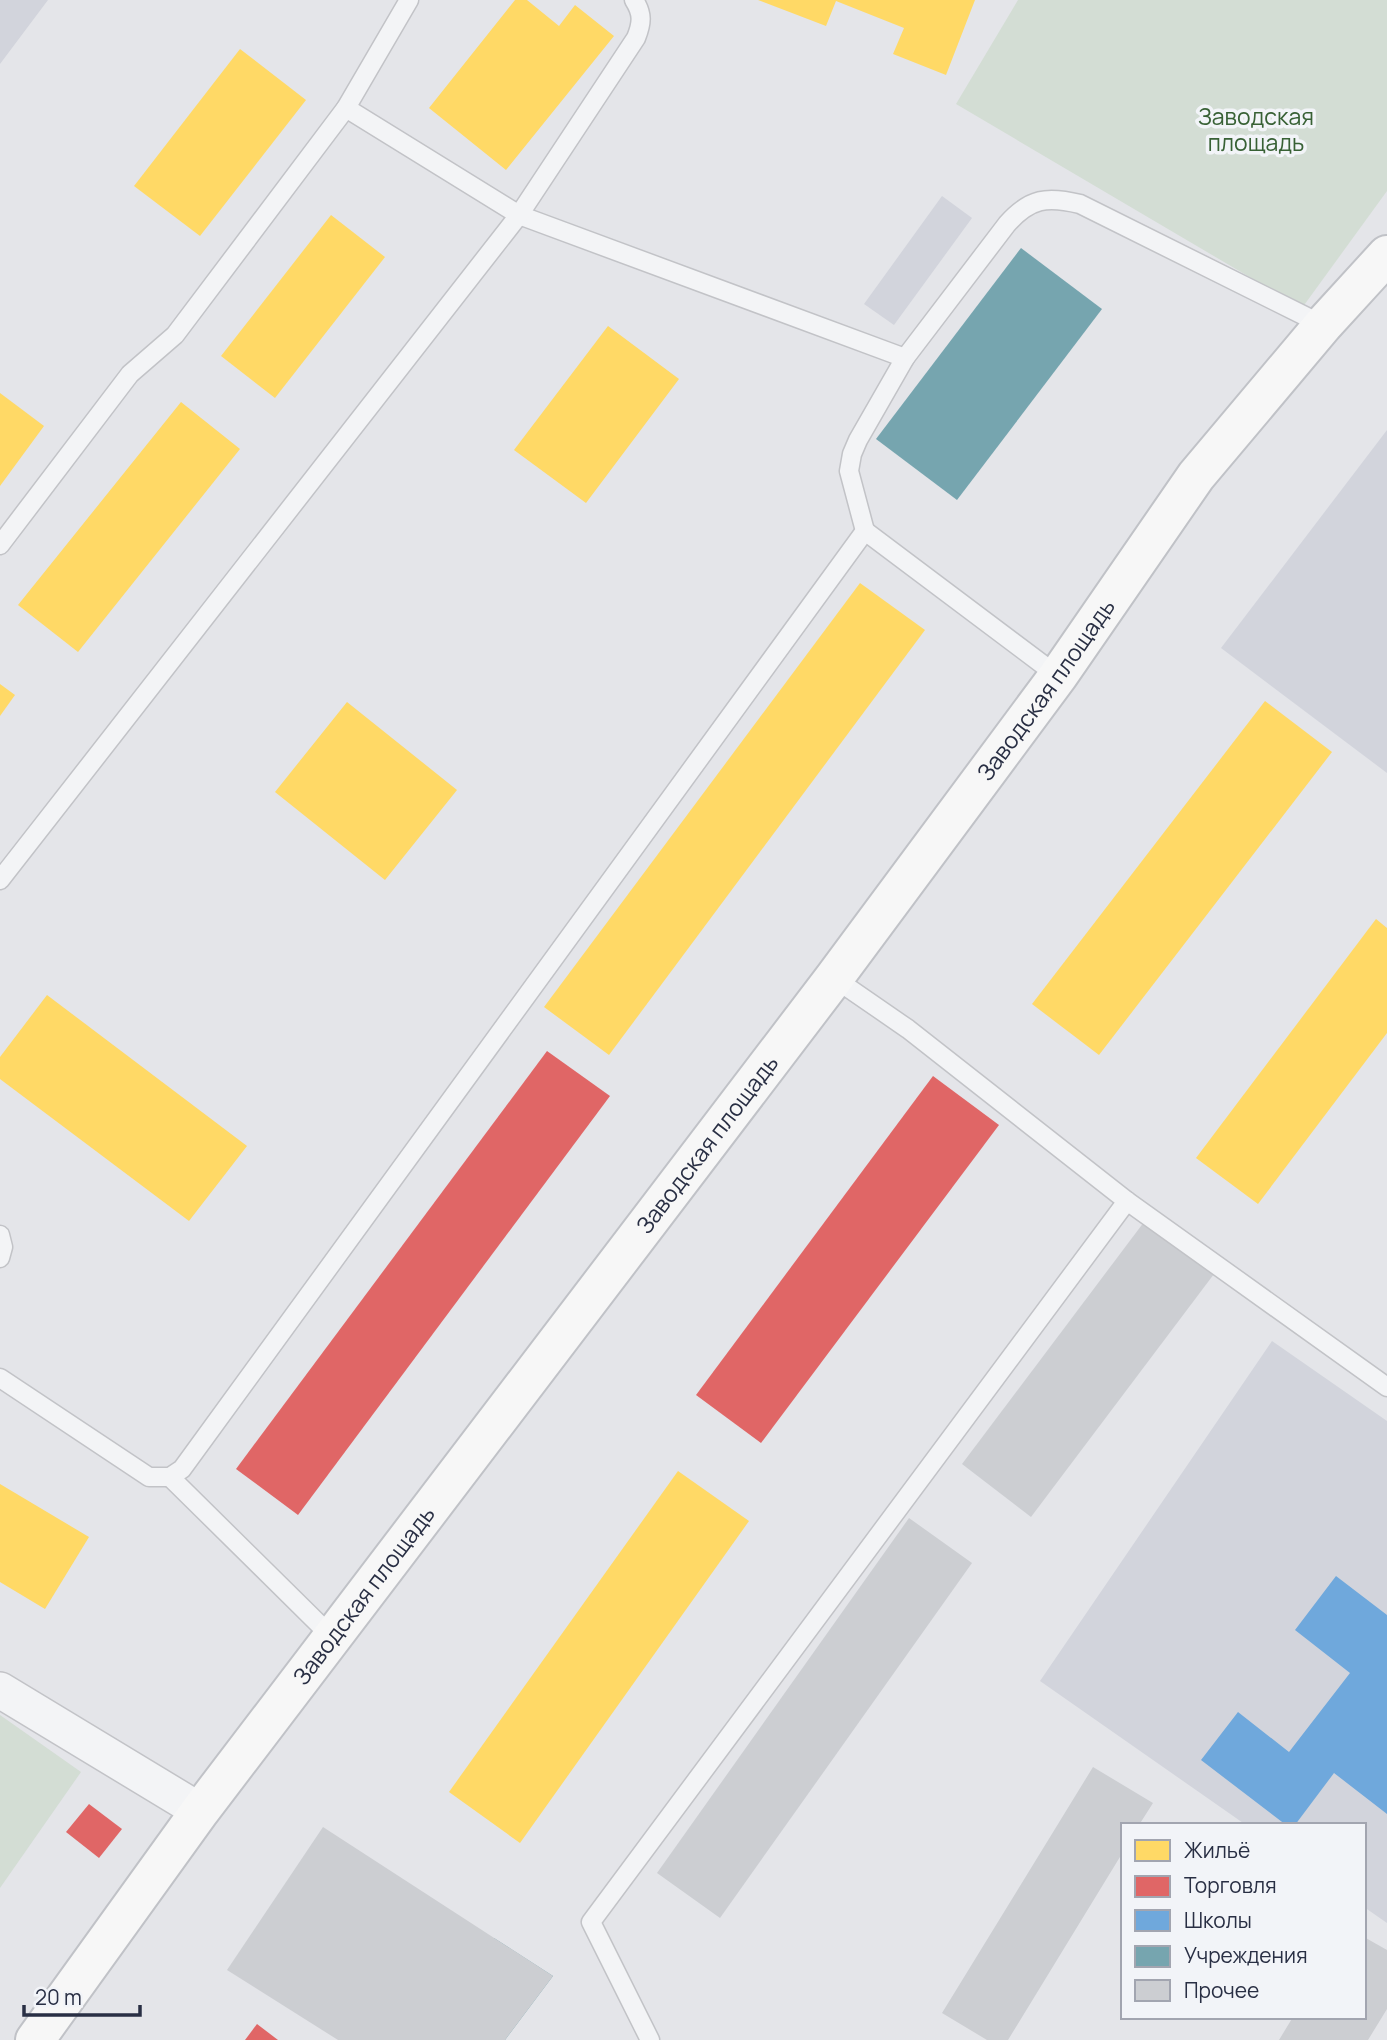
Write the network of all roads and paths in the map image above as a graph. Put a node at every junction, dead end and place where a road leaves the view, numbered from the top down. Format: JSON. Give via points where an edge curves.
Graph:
{"nodes":[{"id":1,"x":409,"y":0,"type":"edge"},
{"id":2,"x":634,"y":0,"type":"edge"},
{"id":3,"x":346,"y":108,"type":"junction"},
{"id":4,"x":519,"y":215,"type":"junction"},
{"id":5,"x":1387,"y":255,"type":"edge"},
{"id":6,"x":1322,"y":325,"type":"junction"},
{"id":7,"x":905,"y":358,"type":"junction"},
{"id":8,"x":865,"y":531,"type":"junction"},
{"id":9,"x":0,"y":545,"type":"edge"},
{"id":10,"x":1058,"y":676,"type":"junction"},
{"id":11,"x":0,"y":880,"type":"edge"},
{"id":12,"x":834,"y":978,"type":"junction"},
{"id":13,"x":1127,"y":1201,"type":"junction"},
{"id":14,"x":0,"y":1235,"type":"edge"},
{"id":15,"x":0,"y":1258,"type":"edge"},
{"id":16,"x":0,"y":1378,"type":"edge"},
{"id":17,"x":1387,"y":1387,"type":"edge"},
{"id":18,"x":170,"y":1477,"type":"junction"},
{"id":19,"x":331,"y":1636,"type":"junction"},
{"id":20,"x":0,"y":1690,"type":"edge"},
{"id":21,"x":200,"y":1811,"type":"junction"},
{"id":22,"x":35,"y":2040,"type":"edge"},
{"id":23,"x":650,"y":2040,"type":"edge"}],
"edges":[{"from":1,"to":3,"type":"lane"},
{"from":2,"to":4,"type":"lane","via":[[642,23],[636,37]]},
{"from":3,"to":4,"type":"lane"},
{"from":3,"to":9,"type":"lane","via":[[175,335],[130,374]]},
{"from":4,"to":7,"type":"lane"},
{"from":4,"to":11,"type":"lane"},
{"from":5,"to":6,"type":"main road","name":"Заводская площадь"},
{"from":6,"to":7,"type":"lane","via":[[1080,204],[1059,199],[1036,201],[1020,210]]},
{"from":6,"to":10,"type":"main road","name":"Заводская площадь","via":[[1196,477]]},
{"from":7,"to":8,"type":"lane","via":[[852,454],[851,483]]},
{"from":8,"to":10,"type":"lane"},
{"from":8,"to":18,"type":"lane","via":[[189,1461]]},
{"from":10,"to":12,"type":"main road","name":"Заводская площадь"},
{"from":12,"to":13,"type":"lane"},
{"from":12,"to":19,"type":"main road","name":"Заводская площадь"},
{"from":13,"to":17,"type":"lane"},
{"from":13,"to":23,"type":"lane","via":[[592,1922]]},
{"from":14,"to":15,"type":"lane"},
{"from":16,"to":18,"type":"lane","via":[[149,1476]]},
{"from":18,"to":19,"type":"lane"},
{"from":19,"to":21,"type":"main road","name":"Заводская площадь"},
{"from":20,"to":21,"type":"street"},
{"from":21,"to":22,"type":"main road","name":"Заводская площадь"}]}
